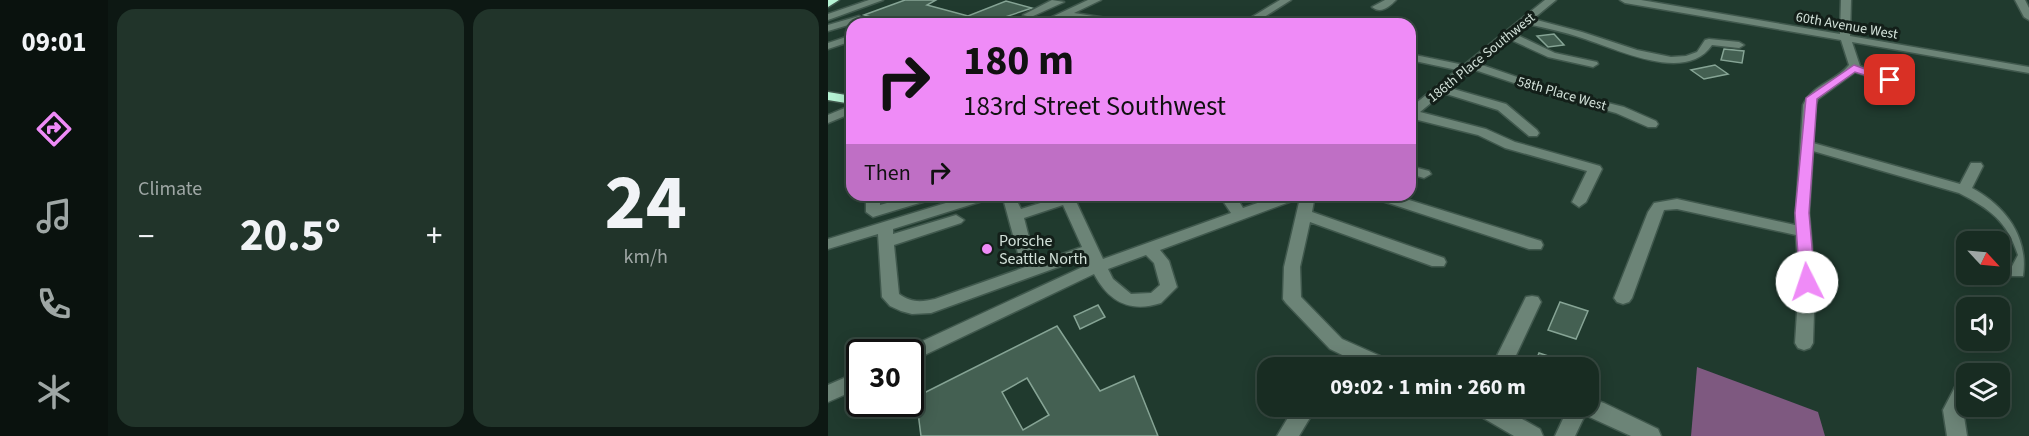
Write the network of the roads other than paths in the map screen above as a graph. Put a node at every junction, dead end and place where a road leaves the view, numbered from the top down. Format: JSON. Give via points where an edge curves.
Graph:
{"nodes":[{"id":1,"x":833,"y":0,"type":"edge"},
{"id":2,"x":878,"y":0,"type":"edge"},
{"id":3,"x":1057,"y":0,"type":"edge"},
{"id":4,"x":1096,"y":0,"type":"edge"},
{"id":5,"x":1391,"y":0,"type":"edge"},
{"id":6,"x":1551,"y":0,"type":"edge"},
{"id":7,"x":1625,"y":0,"type":"edge"},
{"id":8,"x":1846,"y":0,"type":"edge"},
{"id":9,"x":2020,"y":0,"type":"edge"},
{"id":10,"x":1281,"y":1,"type":"edge"},
{"id":11,"x":828,"y":4,"type":"edge"},
{"id":12,"x":1684,"y":5,"type":"edge"},
{"id":13,"x":1377,"y":7,"type":"dead end"},
{"id":14,"x":1028,"y":15,"type":"dead end"},
{"id":15,"x":1063,"y":15,"type":"junction"},
{"id":16,"x":828,"y":17,"type":"edge"},
{"id":17,"x":2029,"y":17,"type":"edge"},
{"id":18,"x":1056,"y":18,"type":"edge"},
{"id":19,"x":1080,"y":18,"type":"edge"},
{"id":20,"x":1256,"y":18,"type":"edge"},
{"id":21,"x":1527,"y":21,"type":"junction"},
{"id":22,"x":846,"y":23,"type":"edge"},
{"id":23,"x":828,"y":28,"type":"edge"},
{"id":24,"x":1509,"y":35,"type":"junction"},
{"id":25,"x":1845,"y":38,"type":"junction"},
{"id":26,"x":846,"y":40,"type":"edge"},
{"id":27,"x":1739,"y":45,"type":"dead end"},
{"id":28,"x":828,"y":46,"type":"edge"},
{"id":29,"x":846,"y":49,"type":"edge"},
{"id":30,"x":828,"y":54,"type":"edge"},
{"id":31,"x":1416,"y":58,"type":"edge"},
{"id":32,"x":1593,"y":64,"type":"dead end"},
{"id":33,"x":1469,"y":67,"type":"junction"},
{"id":34,"x":1854,"y":68,"type":"junction"},
{"id":35,"x":2028,"y":72,"type":"edge"},
{"id":36,"x":1890,"y":80,"type":"dead end"},
{"id":37,"x":1442,"y":89,"type":"junction"},
{"id":38,"x":828,"y":96,"type":"edge"},
{"id":39,"x":846,"y":99,"type":"edge"},
{"id":40,"x":1416,"y":109,"type":"edge"},
{"id":41,"x":846,"y":112,"type":"edge"},
{"id":42,"x":1416,"y":114,"type":"edge"},
{"id":43,"x":828,"y":119,"type":"edge"},
{"id":44,"x":1652,"y":124,"type":"dead end"},
{"id":45,"x":1533,"y":133,"type":"dead end"},
{"id":46,"x":1808,"y":146,"type":"junction"},
{"id":47,"x":1976,"y":166,"type":"dead end"},
{"id":48,"x":1964,"y":190,"type":"junction"},
{"id":49,"x":873,"y":201,"type":"edge"},
{"id":50,"x":926,"y":201,"type":"edge"},
{"id":51,"x":933,"y":201,"type":"edge"},
{"id":52,"x":1049,"y":201,"type":"edge"},
{"id":53,"x":1069,"y":201,"type":"edge"},
{"id":54,"x":1233,"y":201,"type":"edge"},
{"id":55,"x":1277,"y":201,"type":"edge"},
{"id":56,"x":1307,"y":201,"type":"edge"},
{"id":57,"x":1397,"y":201,"type":"edge"},
{"id":58,"x":1579,"y":202,"type":"dead end"},
{"id":59,"x":1239,"y":214,"type":"junction"},
{"id":60,"x":1304,"y":215,"type":"junction"},
{"id":61,"x":956,"y":220,"type":"dead end"},
{"id":62,"x":1803,"y":232,"type":"junction"},
{"id":63,"x":886,"y":234,"type":"junction"},
{"id":64,"x":828,"y":244,"type":"edge"},
{"id":65,"x":1535,"y":245,"type":"dead end"},
{"id":66,"x":1148,"y":248,"type":"junction"},
{"id":67,"x":1091,"y":249,"type":"junction"},
{"id":68,"x":1025,"y":253,"type":"dead end"},
{"id":69,"x":1438,"y":262,"type":"dead end"},
{"id":70,"x":1098,"y":266,"type":"junction"},
{"id":71,"x":2017,"y":272,"type":"dead end"},
{"id":72,"x":1623,"y":298,"type":"dead end"},
{"id":73,"x":1532,"y":302,"type":"dead end"},
{"id":74,"x":1804,"y":343,"type":"dead end"},
{"id":75,"x":924,"y":348,"type":"edge"},
{"id":76,"x":1365,"y":357,"type":"edge"},
{"id":77,"x":1505,"y":357,"type":"edge"},
{"id":78,"x":846,"y":386,"type":"edge"},
{"id":79,"x":828,"y":394,"type":"edge"},
{"id":80,"x":1956,"y":404,"type":"edge"},
{"id":81,"x":1599,"y":411,"type":"edge"},
{"id":82,"x":1300,"y":417,"type":"edge"},
{"id":83,"x":1499,"y":417,"type":"edge"},
{"id":84,"x":1575,"y":417,"type":"edge"},
{"id":85,"x":1287,"y":436,"type":"edge"},
{"id":86,"x":1533,"y":436,"type":"edge"},
{"id":87,"x":1564,"y":436,"type":"edge"},
{"id":88,"x":1651,"y":436,"type":"edge"},
{"id":89,"x":1957,"y":436,"type":"edge"}],
"edges":[{"from":1,"to":11,"type":"highway"},
{"from":2,"to":16,"type":"street"},
{"from":3,"to":14,"type":"street"},
{"from":4,"to":15,"type":"street"},
{"from":5,"to":13,"type":"street"},
{"from":6,"to":21,"type":"street","name":"186th Place Southwest"},
{"from":7,"to":12,"type":"street","name":"60th Avenue West"},
{"from":8,"to":25,"type":"street"},
{"from":9,"to":17,"type":"street"},
{"from":10,"to":20,"type":"street"},
{"from":12,"to":25,"type":"street","name":"60th Avenue West"},
{"from":15,"to":18,"type":"street"},
{"from":15,"to":19,"type":"street"},
{"from":21,"to":24,"type":"street","name":"186th Place Southwest"},
{"from":21,"to":27,"type":"street","via":[[1650,57],[1695,58],[1709,42]]},
{"from":22,"to":23,"type":"street"},
{"from":24,"to":32,"type":"street","via":[[1552,55]]},
{"from":24,"to":33,"type":"street","name":"186th Place Southwest"},
{"from":25,"to":34,"type":"street"},
{"from":25,"to":35,"type":"street","name":"60th Avenue West"},
{"from":26,"to":28,"type":"street"},
{"from":29,"to":30,"type":"street"},
{"from":31,"to":33,"type":"street","name":"58th Place West"},
{"from":33,"to":37,"type":"street","name":"186th Place Southwest"},
{"from":33,"to":44,"type":"street","name":"58th Place West","via":[[1620,110]]},
{"from":34,"to":36,"type":"street"},
{"from":34,"to":46,"type":"street","via":[[1811,98]]},
{"from":37,"to":40,"type":"street","name":"186th Place Southwest"},
{"from":37,"to":45,"type":"street","via":[[1502,107]]},
{"from":38,"to":39,"type":"highway"},
{"from":41,"to":43,"type":"street"},
{"from":42,"to":58,"type":"street","via":[[1595,169]]},
{"from":46,"to":48,"type":"street"},
{"from":46,"to":62,"type":"street"},
{"from":47,"to":48,"type":"street"},
{"from":48,"to":71,"type":"street","via":[[2013,224],[2026,255]]},
{"from":49,"to":50,"type":"street","via":[[873,212]]},
{"from":51,"to":63,"type":"street"},
{"from":52,"to":68,"type":"street","via":[[1013,209]]},
{"from":53,"to":67,"type":"street"},
{"from":54,"to":59,"type":"street"},
{"from":55,"to":59,"type":"street"},
{"from":56,"to":60,"type":"street"},
{"from":57,"to":65,"type":"street"},
{"from":59,"to":66,"type":"street"},
{"from":60,"to":69,"type":"street"},
{"from":60,"to":76,"type":"street","via":[[1292,267],[1292,299],[1336,344]]},
{"from":61,"to":63,"type":"street"},
{"from":62,"to":72,"type":"street","via":[[1677,204],[1659,206]]},
{"from":62,"to":74,"type":"street","via":[[1807,282]]},
{"from":63,"to":64,"type":"street"},
{"from":63,"to":67,"type":"street","via":[[891,297],[897,303],[921,308]]},
{"from":66,"to":70,"type":"street"},
{"from":66,"to":70,"type":"street","via":[[1161,261],[1169,286],[1155,299],[1127,300],[1107,283]]},
{"from":67,"to":70,"type":"street"},
{"from":70,"to":75,"type":"street"},
{"from":73,"to":77,"type":"street"},
{"from":78,"to":79,"type":"street"},
{"from":80,"to":89,"type":"street","via":[[1953,410]]},
{"from":81,"to":88,"type":"street"},
{"from":82,"to":85,"type":"street"},
{"from":83,"to":86,"type":"street"},
{"from":84,"to":87,"type":"street"}]}
